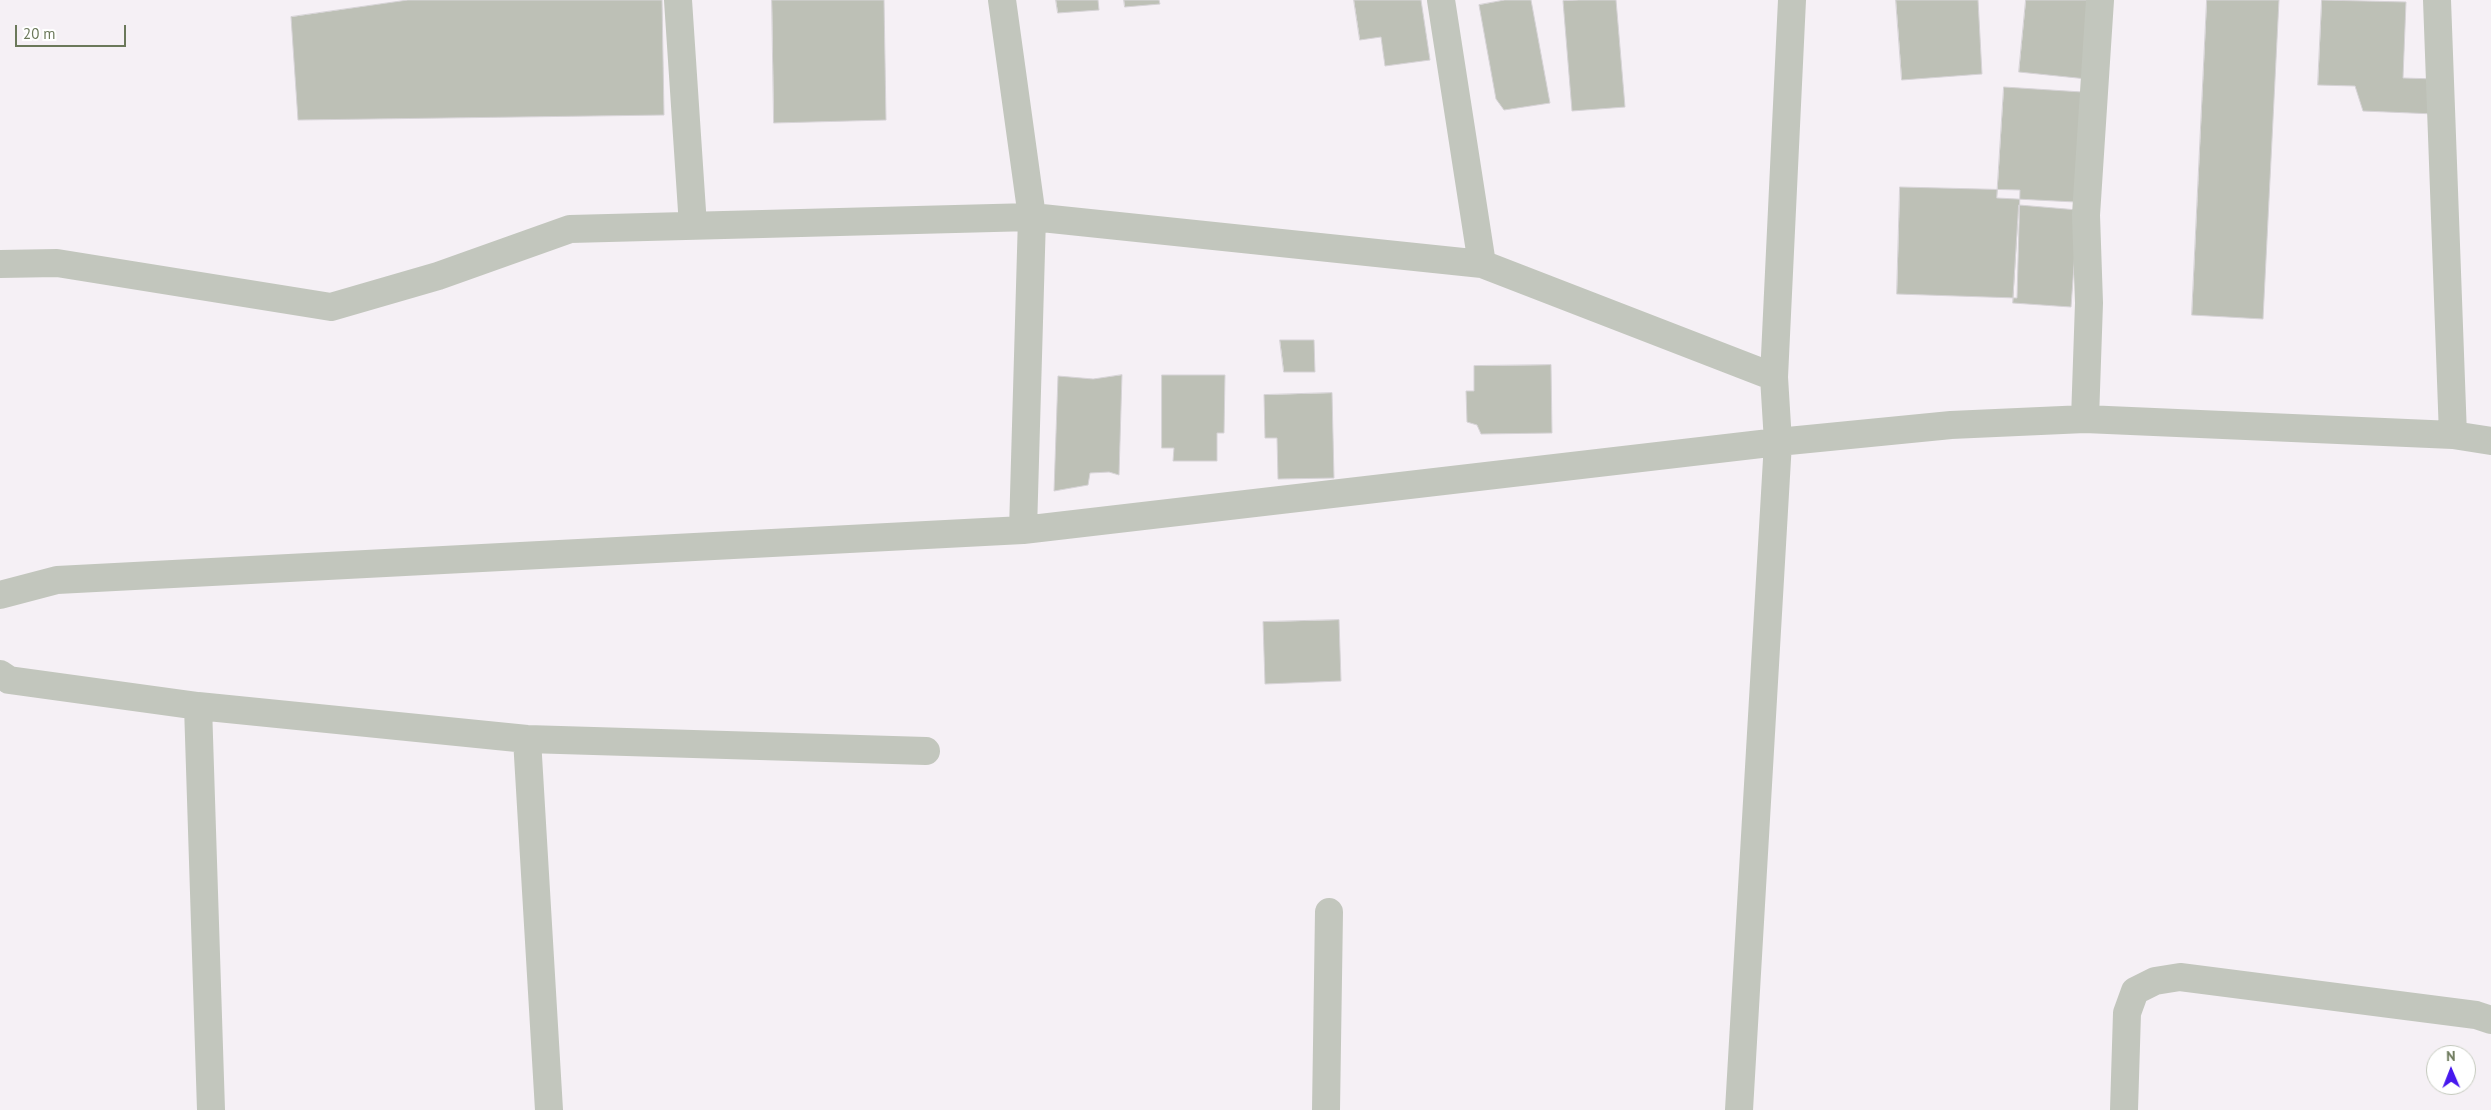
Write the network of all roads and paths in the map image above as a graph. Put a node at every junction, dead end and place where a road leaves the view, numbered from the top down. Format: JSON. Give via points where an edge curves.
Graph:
{"nodes":[{"id":1,"x":678,"y":0,"type":"edge"},
{"id":2,"x":1002,"y":0,"type":"edge"},
{"id":3,"x":1441,"y":0,"type":"edge"},
{"id":4,"x":1792,"y":0,"type":"edge"},
{"id":5,"x":2100,"y":0,"type":"edge"},
{"id":6,"x":2436,"y":0,"type":"edge"},
{"id":7,"x":1032,"y":217,"type":"junction"},
{"id":8,"x":693,"y":226,"type":"junction"},
{"id":9,"x":0,"y":264,"type":"edge"},
{"id":10,"x":1482,"y":264,"type":"junction"},
{"id":11,"x":1774,"y":377,"type":"junction"},
{"id":12,"x":2085,"y":419,"type":"junction"},
{"id":13,"x":2453,"y":435,"type":"junction"},
{"id":14,"x":2491,"y":441,"type":"edge"},
{"id":15,"x":1778,"y":442,"type":"junction"},
{"id":16,"x":1023,"y":530,"type":"junction"},
{"id":17,"x":0,"y":595,"type":"edge"},
{"id":18,"x":0,"y":674,"type":"edge"},
{"id":19,"x":198,"y":706,"type":"junction"},
{"id":20,"x":527,"y":739,"type":"junction"},
{"id":21,"x":926,"y":752,"type":"dead end"},
{"id":22,"x":1329,"y":912,"type":"dead end"},
{"id":23,"x":2491,"y":1020,"type":"edge"},
{"id":24,"x":211,"y":1110,"type":"edge"},
{"id":25,"x":549,"y":1110,"type":"edge"},
{"id":26,"x":1326,"y":1110,"type":"edge"},
{"id":27,"x":1738,"y":1110,"type":"edge"},
{"id":28,"x":2124,"y":1110,"type":"edge"}],
"edges":[{"from":1,"to":8,"type":"street"},
{"from":2,"to":7,"type":"street"},
{"from":3,"to":10,"type":"street"},
{"from":4,"to":11,"type":"street"},
{"from":5,"to":12,"type":"street","via":[[2086,215],[2089,303]]},
{"from":6,"to":13,"type":"street"},
{"from":7,"to":8,"type":"street"},
{"from":7,"to":10,"type":"street"},
{"from":7,"to":16,"type":"street"},
{"from":8,"to":9,"type":"street","via":[[570,229],[438,276],[331,307],[57,263]]},
{"from":10,"to":11,"type":"street"},
{"from":11,"to":15,"type":"street"},
{"from":12,"to":13,"type":"street"},
{"from":12,"to":15,"type":"street","via":[[1951,425]]},
{"from":13,"to":14,"type":"street"},
{"from":15,"to":16,"type":"street"},
{"from":15,"to":27,"type":"street"},
{"from":16,"to":17,"type":"street","via":[[56,580]]},
{"from":18,"to":19,"type":"street","via":[[9,680]]},
{"from":19,"to":20,"type":"street"},
{"from":19,"to":24,"type":"street"},
{"from":20,"to":21,"type":"street"},
{"from":20,"to":25,"type":"street"},
{"from":22,"to":26,"type":"street"},
{"from":23,"to":28,"type":"street","via":[[2476,1015],[2180,977],[2155,981],[2135,992],[2127,1013]]}]}
